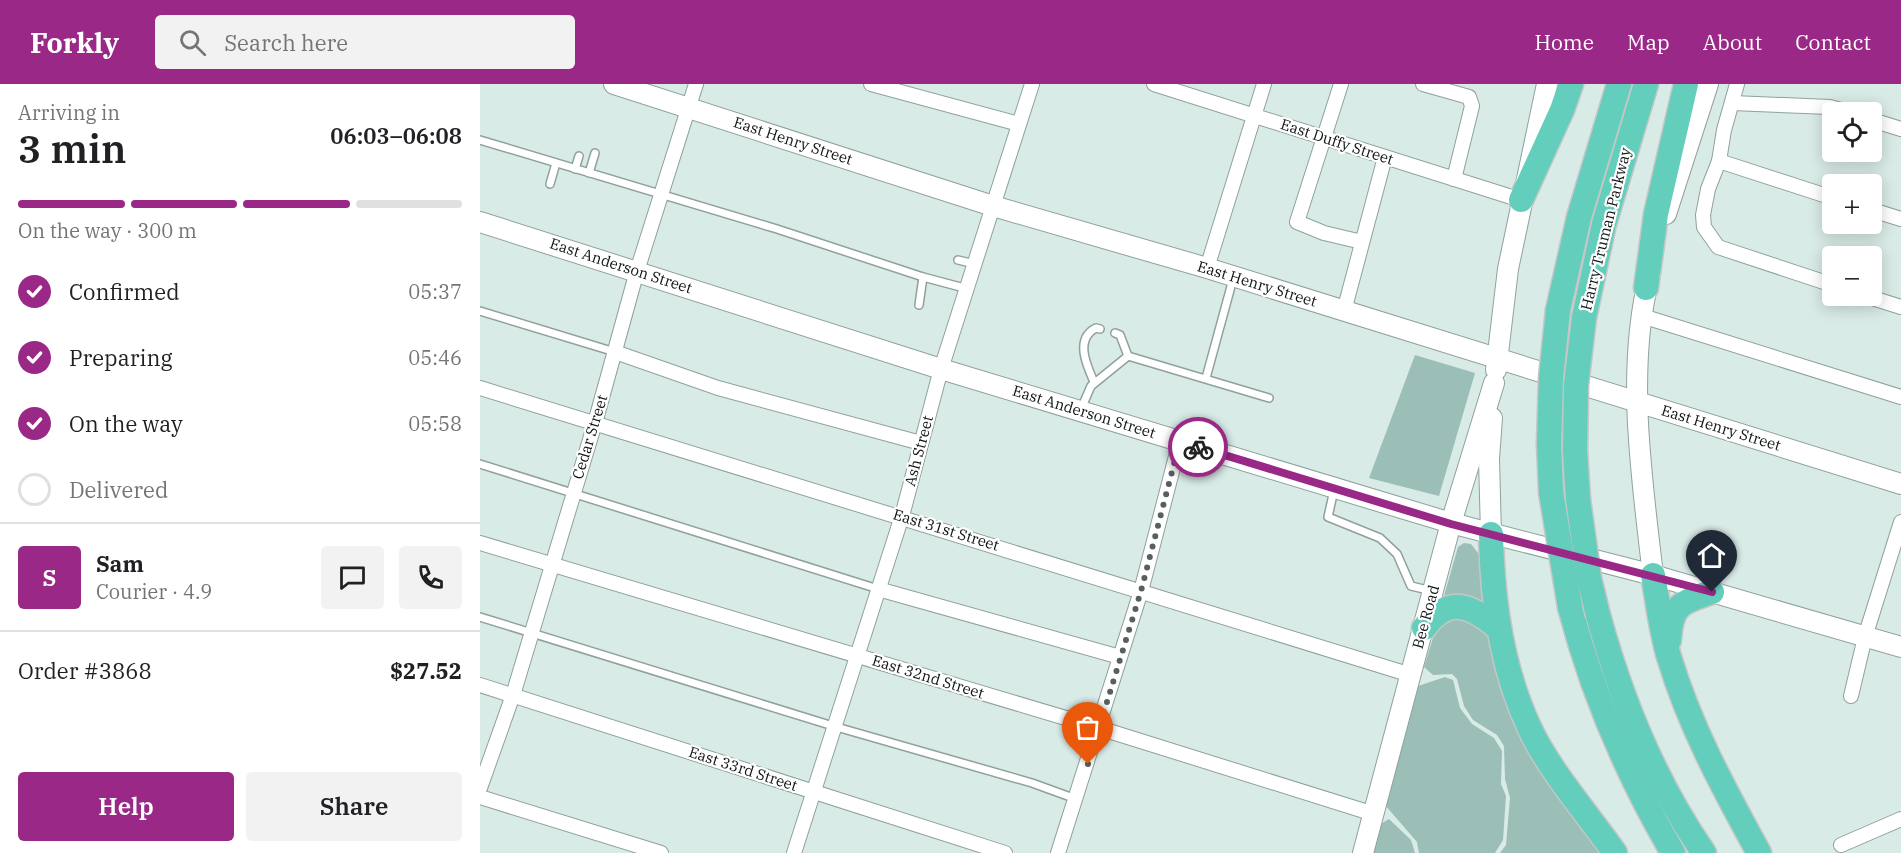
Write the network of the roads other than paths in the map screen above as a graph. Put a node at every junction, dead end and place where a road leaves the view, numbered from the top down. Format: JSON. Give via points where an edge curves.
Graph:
{"nodes":[{"id":1,"x":614,"y":84,"type":"edge"},
{"id":2,"x":696,"y":84,"type":"edge"},
{"id":3,"x":871,"y":84,"type":"edge"},
{"id":4,"x":1032,"y":84,"type":"edge"},
{"id":5,"x":1154,"y":84,"type":"edge"},
{"id":6,"x":1264,"y":84,"type":"edge"},
{"id":7,"x":1341,"y":84,"type":"edge"},
{"id":8,"x":1423,"y":84,"type":"edge"},
{"id":9,"x":1547,"y":84,"type":"edge"},
{"id":10,"x":1570,"y":84,"type":"edge"},
{"id":11,"x":1619,"y":84,"type":"edge"},
{"id":12,"x":1646,"y":84,"type":"edge"},
{"id":13,"x":1686,"y":84,"type":"edge"},
{"id":14,"x":1708,"y":84,"type":"edge"},
{"id":15,"x":1737,"y":84,"type":"edge"},
{"id":16,"x":1732,"y":103,"type":"junction"},
{"id":17,"x":689,"y":107,"type":"junction"},
{"id":18,"x":1822,"y":107,"type":"edge"},
{"id":19,"x":1254,"y":116,"type":"junction"},
{"id":20,"x":1882,"y":123,"type":"edge"},
{"id":21,"x":1019,"y":124,"type":"junction"},
{"id":22,"x":1901,"y":129,"type":"edge"},
{"id":23,"x":1322,"y":137,"type":"junction"},
{"id":24,"x":480,"y":140,"type":"edge"},
{"id":25,"x":595,"y":153,"type":"dead end"},
{"id":26,"x":579,"y":156,"type":"dead end"},
{"id":27,"x":1385,"y":157,"type":"junction"},
{"id":28,"x":1719,"y":161,"type":"junction"},
{"id":29,"x":556,"y":163,"type":"junction"},
{"id":30,"x":575,"y":169,"type":"junction"},
{"id":31,"x":589,"y":173,"type":"junction"},
{"id":32,"x":1454,"y":179,"type":"junction"},
{"id":33,"x":550,"y":184,"type":"dead end"},
{"id":34,"x":1822,"y":194,"type":"edge"},
{"id":35,"x":661,"y":195,"type":"junction"},
{"id":36,"x":1521,"y":200,"type":"junction"},
{"id":37,"x":993,"y":206,"type":"junction"},
{"id":38,"x":1882,"y":213,"type":"edge"},
{"id":39,"x":1901,"y":219,"type":"edge"},
{"id":40,"x":480,"y":222,"type":"edge"},
{"id":41,"x":1362,"y":242,"type":"junction"},
{"id":42,"x":958,"y":260,"type":"dead end"},
{"id":43,"x":975,"y":264,"type":"junction"},
{"id":44,"x":1207,"y":268,"type":"junction"},
{"id":45,"x":638,"y":271,"type":"junction"},
{"id":46,"x":1233,"y":276,"type":"junction"},
{"id":47,"x":923,"y":277,"type":"junction"},
{"id":48,"x":1822,"y":281,"type":"edge"},
{"id":49,"x":1646,"y":288,"type":"junction"},
{"id":50,"x":968,"y":289,"type":"junction"},
{"id":51,"x":1882,"y":301,"type":"edge"},
{"id":52,"x":920,"y":305,"type":"dead end"},
{"id":53,"x":1901,"y":307,"type":"edge"},
{"id":54,"x":1344,"y":310,"type":"junction"},
{"id":55,"x":480,"y":311,"type":"edge"},
{"id":56,"x":1642,"y":316,"type":"junction"},
{"id":57,"x":1100,"y":329,"type":"dead end"},
{"id":58,"x":1115,"y":333,"type":"dead end"},
{"id":59,"x":615,"y":352,"type":"junction"},
{"id":60,"x":1128,"y":356,"type":"junction"},
{"id":61,"x":1498,"y":358,"type":"junction"},
{"id":62,"x":941,"y":369,"type":"junction"},
{"id":63,"x":1206,"y":378,"type":"junction"},
{"id":64,"x":1095,"y":382,"type":"junction"},
{"id":65,"x":1494,"y":383,"type":"junction"},
{"id":66,"x":480,"y":388,"type":"edge"},
{"id":67,"x":1901,"y":396,"type":"edge"},
{"id":68,"x":1269,"y":398,"type":"dead end"},
{"id":69,"x":1639,"y":402,"type":"junction"},
{"id":70,"x":1080,"y":411,"type":"junction"},
{"id":71,"x":595,"y":423,"type":"junction"},
{"id":72,"x":1180,"y":441,"type":"junction"},
{"id":73,"x":921,"y":443,"type":"junction"},
{"id":74,"x":480,"y":464,"type":"edge"},
{"id":75,"x":1901,"y":484,"type":"edge"},
{"id":76,"x":1334,"y":488,"type":"junction"},
{"id":77,"x":573,"y":493,"type":"junction"},
{"id":78,"x":902,"y":516,"type":"junction"},
{"id":79,"x":1901,"y":522,"type":"edge"},
{"id":80,"x":1451,"y":524,"type":"junction"},
{"id":81,"x":1491,"y":534,"type":"junction"},
{"id":82,"x":480,"y":543,"type":"edge"},
{"id":83,"x":550,"y":564,"type":"junction"},
{"id":84,"x":1653,"y":575,"type":"junction"},
{"id":85,"x":878,"y":589,"type":"junction"},
{"id":86,"x":1141,"y":591,"type":"junction"},
{"id":87,"x":1433,"y":591,"type":"junction"},
{"id":88,"x":1712,"y":592,"type":"junction"},
{"id":89,"x":480,"y":616,"type":"edge"},
{"id":90,"x":1424,"y":628,"type":"junction"},
{"id":91,"x":1498,"y":628,"type":"junction"},
{"id":92,"x":530,"y":632,"type":"junction"},
{"id":93,"x":1865,"y":637,"type":"junction"},
{"id":94,"x":1901,"y":647,"type":"edge"},
{"id":95,"x":1668,"y":654,"type":"junction"},
{"id":96,"x":857,"y":656,"type":"junction"},
{"id":97,"x":1120,"y":657,"type":"junction"},
{"id":98,"x":1411,"y":675,"type":"junction"},
{"id":99,"x":480,"y":685,"type":"edge"},
{"id":100,"x":513,"y":695,"type":"junction"},
{"id":101,"x":1851,"y":696,"type":"dead end"},
{"id":102,"x":833,"y":726,"type":"junction"},
{"id":103,"x":1100,"y":728,"type":"junction"},
{"id":104,"x":480,"y":788,"type":"edge"},
{"id":105,"x":813,"y":791,"type":"junction"},
{"id":106,"x":480,"y":797,"type":"edge"},
{"id":107,"x":1076,"y":799,"type":"junction"},
{"id":108,"x":1374,"y":814,"type":"junction"},
{"id":109,"x":1901,"y":819,"type":"edge"},
{"id":110,"x":1841,"y":845,"type":"dead end"},
{"id":111,"x":661,"y":853,"type":"edge"},
{"id":112,"x":794,"y":853,"type":"edge"},
{"id":113,"x":1005,"y":853,"type":"edge"},
{"id":114,"x":1058,"y":853,"type":"edge"},
{"id":115,"x":1363,"y":853,"type":"edge"},
{"id":116,"x":1615,"y":853,"type":"edge"},
{"id":117,"x":1673,"y":853,"type":"edge"},
{"id":118,"x":1704,"y":853,"type":"edge"},
{"id":119,"x":1759,"y":853,"type":"edge"}],
"edges":[{"from":1,"to":17,"type":"main road","name":"East Henry Street"},
{"from":2,"to":17,"type":"street","name":"Cedar Street"},
{"from":3,"to":21,"type":"street"},
{"from":4,"to":21,"type":"street","name":"Ash Street"},
{"from":5,"to":19,"type":"street","name":"East Duffy Street"},
{"from":6,"to":19,"type":"street"},
{"from":7,"to":23,"type":"street"},
{"from":8,"to":32,"type":"street","via":[[1469,97],[1472,106]]},
{"from":9,"to":36,"type":"main road"},
{"from":10,"to":36,"type":"highway"},
{"from":11,"to":117,"type":"highway","name":"Harry Truman Parkway","bridge":true,"via":[[1579,217],[1558,310],[1551,378],[1551,492],[1582,655],[1631,779]]},
{"from":12,"to":118,"type":"highway","name":"Harry Truman Parkway","bridge":true,"via":[[1604,224],[1584,318],[1576,385],[1578,499],[1598,615],[1635,726]]},
{"from":13,"to":49,"type":"highway","via":[[1656,214]]},
{"from":14,"to":49,"type":"main road"},
{"from":15,"to":16,"type":"street"},
{"from":16,"to":18,"type":"street"},
{"from":16,"to":28,"type":"street"},
{"from":17,"to":35,"type":"street","name":"Cedar Street"},
{"from":17,"to":37,"type":"main road","name":"East Henry Street"},
{"from":19,"to":23,"type":"street","name":"East Duffy Street"},
{"from":19,"to":44,"type":"street"},
{"from":20,"to":22,"type":"street"},
{"from":21,"to":37,"type":"street","name":"Ash Street"},
{"from":23,"to":27,"type":"street","name":"East Duffy Street"},
{"from":23,"to":41,"type":"street","via":[[1297,222]]},
{"from":24,"to":29,"type":"lane"},
{"from":25,"to":31,"type":"lane"},
{"from":26,"to":30,"type":"lane"},
{"from":27,"to":32,"type":"street","name":"East Duffy Street"},
{"from":27,"to":41,"type":"street"},
{"from":28,"to":34,"type":"street"},
{"from":28,"to":48,"type":"street","via":[[1703,215],[1704,227],[1718,247]]},
{"from":29,"to":30,"type":"lane"},
{"from":29,"to":33,"type":"lane"},
{"from":30,"to":31,"type":"lane"},
{"from":31,"to":35,"type":"lane"},
{"from":32,"to":36,"type":"street","name":"East Duffy Street"},
{"from":35,"to":45,"type":"street","name":"Cedar Street"},
{"from":35,"to":47,"type":"lane"},
{"from":36,"to":61,"type":"main road","via":[[1506,279]]},
{"from":37,"to":43,"type":"street","name":"Ash Street"},
{"from":37,"to":44,"type":"main road","name":"East Henry Street"},
{"from":38,"to":39,"type":"street"},
{"from":40,"to":45,"type":"main road","name":"East Anderson Street"},
{"from":41,"to":54,"type":"street"},
{"from":42,"to":43,"type":"lane"},
{"from":43,"to":50,"type":"street","name":"Ash Street"},
{"from":44,"to":46,"type":"main road","name":"East Henry Street"},
{"from":45,"to":59,"type":"street","name":"Cedar Street"},
{"from":45,"to":62,"type":"main road","name":"East Anderson Street"},
{"from":46,"to":54,"type":"main road","name":"East Henry Street"},
{"from":46,"to":63,"type":"lane"},
{"from":47,"to":50,"type":"lane"},
{"from":47,"to":52,"type":"lane"},
{"from":49,"to":56,"type":"main road"},
{"from":50,"to":62,"type":"street","name":"Ash Street"},
{"from":51,"to":53,"type":"street"},
{"from":54,"to":61,"type":"main road","name":"East Henry Street"},
{"from":55,"to":59,"type":"lane"},
{"from":56,"to":67,"type":"street"},
{"from":56,"to":69,"type":"main road"},
{"from":57,"to":64,"type":"lane","via":[[1088,333],[1083,347],[1083,357]]},
{"from":58,"to":60,"type":"lane","via":[[1120,335]]},
{"from":59,"to":71,"type":"street","name":"Cedar Street"},
{"from":59,"to":73,"type":"street","via":[[718,388]]},
{"from":60,"to":63,"type":"lane"},
{"from":60,"to":64,"type":"lane"},
{"from":61,"to":65,"type":"main road"},
{"from":61,"to":69,"type":"main road","name":"East Henry Street"},
{"from":62,"to":70,"type":"main road","name":"East Anderson Street"},
{"from":62,"to":73,"type":"street","name":"Ash Street"},
{"from":63,"to":68,"type":"lane"},
{"from":64,"to":70,"type":"lane"},
{"from":65,"to":80,"type":"main road","name":"Bee Road"},
{"from":65,"to":81,"type":"main road","via":[[1489,459]]},
{"from":66,"to":71,"type":"street","name":"East 31st Street"},
{"from":69,"to":75,"type":"main road","name":"East Henry Street"},
{"from":69,"to":84,"type":"main road"},
{"from":70,"to":72,"type":"main road","name":"East Anderson Street"},
{"from":71,"to":77,"type":"street","name":"Cedar Street"},
{"from":71,"to":78,"type":"street","name":"East 31st Street"},
{"from":72,"to":76,"type":"main road","name":"East Anderson Street"},
{"from":72,"to":86,"type":"street"},
{"from":73,"to":78,"type":"street","name":"Ash Street"},
{"from":74,"to":77,"type":"lane"},
{"from":76,"to":80,"type":"main road","name":"East Anderson Street"},
{"from":76,"to":87,"type":"lane","via":[[1328,517],[1380,538],[1397,554],[1411,586]]},
{"from":77,"to":83,"type":"street","name":"Cedar Street"},
{"from":77,"to":85,"type":"lane"},
{"from":78,"to":85,"type":"street","name":"Ash Street"},
{"from":78,"to":86,"type":"street","name":"East 31st Street"},
{"from":79,"to":93,"type":"street"},
{"from":80,"to":81,"type":"main road","name":"East Anderson Street"},
{"from":80,"to":87,"type":"main road","name":"Bee Road"},
{"from":81,"to":84,"type":"main road","name":"East Anderson Street"},
{"from":81,"to":91,"type":"highway"},
{"from":82,"to":83,"type":"street","name":"East 32nd Street"},
{"from":83,"to":92,"type":"street","name":"Cedar Street"},
{"from":83,"to":96,"type":"street","name":"East 32nd Street"},
{"from":84,"to":88,"type":"main road","name":"East Anderson Street"},
{"from":84,"to":95,"type":"highway"},
{"from":85,"to":96,"type":"street","name":"Ash Street"},
{"from":85,"to":97,"type":"street"},
{"from":86,"to":97,"type":"street"},
{"from":86,"to":98,"type":"street","name":"East 31st Street"},
{"from":87,"to":90,"type":"main road","name":"Bee Road"},
{"from":88,"to":93,"type":"main road","name":"East Anderson Street"},
{"from":88,"to":95,"type":"highway","via":[[1676,608]]},
{"from":89,"to":92,"type":"lane"},
{"from":90,"to":91,"type":"highway","via":[[1435,613],[1451,607],[1479,612]]},
{"from":90,"to":98,"type":"main road","name":"Bee Road"},
{"from":91,"to":116,"type":"highway","via":[[1530,730]]},
{"from":92,"to":100,"type":"street","name":"Cedar Street"},
{"from":92,"to":102,"type":"lane"},
{"from":93,"to":94,"type":"main road","name":"East Anderson Street"},
{"from":93,"to":101,"type":"street"},
{"from":95,"to":119,"type":"highway","via":[[1684,704],[1714,772]]},
{"from":96,"to":102,"type":"street","name":"Ash Street"},
{"from":96,"to":103,"type":"street","name":"East 32nd Street"},
{"from":97,"to":103,"type":"street"},
{"from":98,"to":108,"type":"main road","name":"Bee Road"},
{"from":99,"to":100,"type":"street","name":"East 33rd Street"},
{"from":100,"to":104,"type":"street","name":"Cedar Street"},
{"from":100,"to":105,"type":"street","name":"East 33rd Street"},
{"from":102,"to":105,"type":"street","name":"Ash Street"},
{"from":102,"to":107,"type":"lane"},
{"from":103,"to":107,"type":"street"},
{"from":103,"to":108,"type":"street","name":"East 32nd Street"},
{"from":105,"to":112,"type":"street","name":"Ash Street"},
{"from":105,"to":113,"type":"street","name":"East 33rd Street"},
{"from":106,"to":111,"type":"street"},
{"from":107,"to":114,"type":"street"},
{"from":108,"to":115,"type":"main road","name":"Bee Road"},
{"from":109,"to":110,"type":"street"}]}
